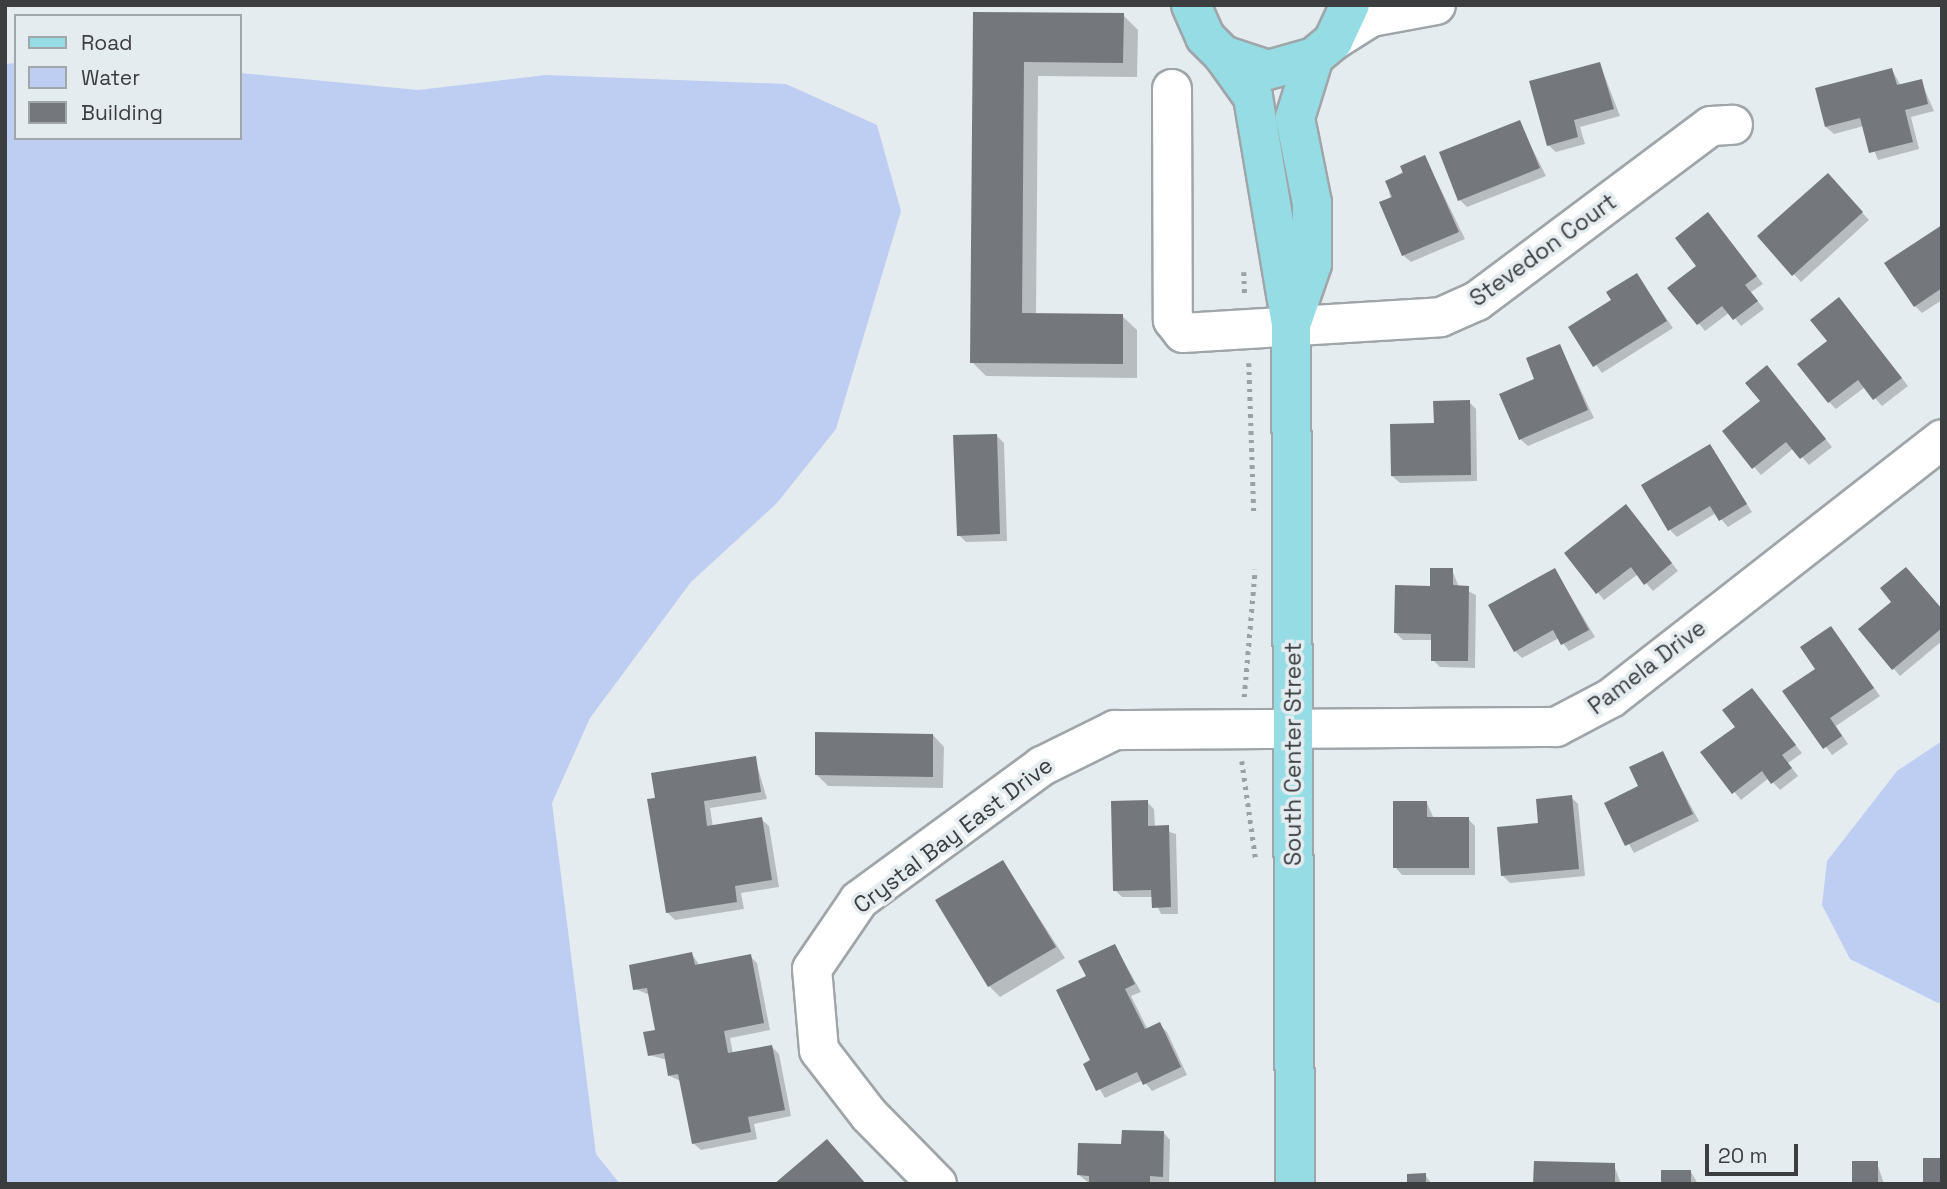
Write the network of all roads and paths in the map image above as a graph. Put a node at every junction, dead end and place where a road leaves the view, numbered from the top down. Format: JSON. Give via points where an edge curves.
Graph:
{"nodes":[{"id":1,"x":1191,"y":5,"type":"edge"},
{"id":2,"x":1350,"y":5,"type":"edge"},
{"id":3,"x":1436,"y":5,"type":"edge"},
{"id":4,"x":1324,"y":49,"type":"junction"},
{"id":5,"x":1223,"y":54,"type":"junction"},
{"id":6,"x":1172,"y":89,"type":"dead end"},
{"id":7,"x":1733,"y":125,"type":"dead end"},
{"id":8,"x":1244,"y":264,"type":"dead end"},
{"id":9,"x":1291,"y":324,"type":"junction"},
{"id":10,"x":1247,"y":331,"type":"junction"},
{"id":11,"x":1942,"y":439,"type":"edge"},
{"id":12,"x":1254,"y":522,"type":"dead end"},
{"id":13,"x":1255,"y":561,"type":"dead end"},
{"id":14,"x":1293,"y":729,"type":"junction"},
{"id":15,"x":1246,"y":732,"type":"junction"},
{"id":16,"x":1256,"y":866,"type":"dead end"},
{"id":17,"x":937,"y":1184,"type":"edge"},
{"id":18,"x":1295,"y":1184,"type":"edge"}],
"edges":[{"from":1,"to":5,"type":"main road","name":"South Center Street","via":[[1205,37]]},
{"from":2,"to":4,"type":"main road","name":"South Center Street"},
{"from":3,"to":4,"type":"street","via":[[1371,17]]},
{"from":4,"to":5,"type":"main road","via":[[1268,70]]},
{"from":4,"to":9,"type":"main road","name":"South Center Street","via":[[1295,118],[1312,203],[1312,264]]},
{"from":5,"to":9,"type":"main road","name":"South Center Street","via":[[1253,97]]},
{"from":6,"to":10,"type":"street","name":"Stevedon Court","via":[[1173,320],[1183,333]]},
{"from":7,"to":9,"type":"street","name":"Stevedon Court","via":[[1711,126],[1465,306],[1426,320]]},
{"from":8,"to":10,"type":"path"},
{"from":9,"to":10,"type":"street","name":"Stevedon Court"},
{"from":9,"to":14,"type":"main road","name":"South Center Street"},
{"from":10,"to":12,"type":"path"},
{"from":11,"to":14,"type":"street","name":"Pamela Drive","via":[[1592,711],[1529,731]]},
{"from":13,"to":15,"type":"path"},
{"from":14,"to":15,"type":"street","name":"Crystal Bay East Drive"},
{"from":14,"to":18,"type":"main road","name":"South Center Street"},
{"from":15,"to":16,"type":"path","via":[[1242,762]]},
{"from":15,"to":17,"type":"street","name":"Crystal Bay East Drive","via":[[1115,730],[1073,745],[859,900],[830,938],[812,969],[820,1050],[869,1115]]}]}
